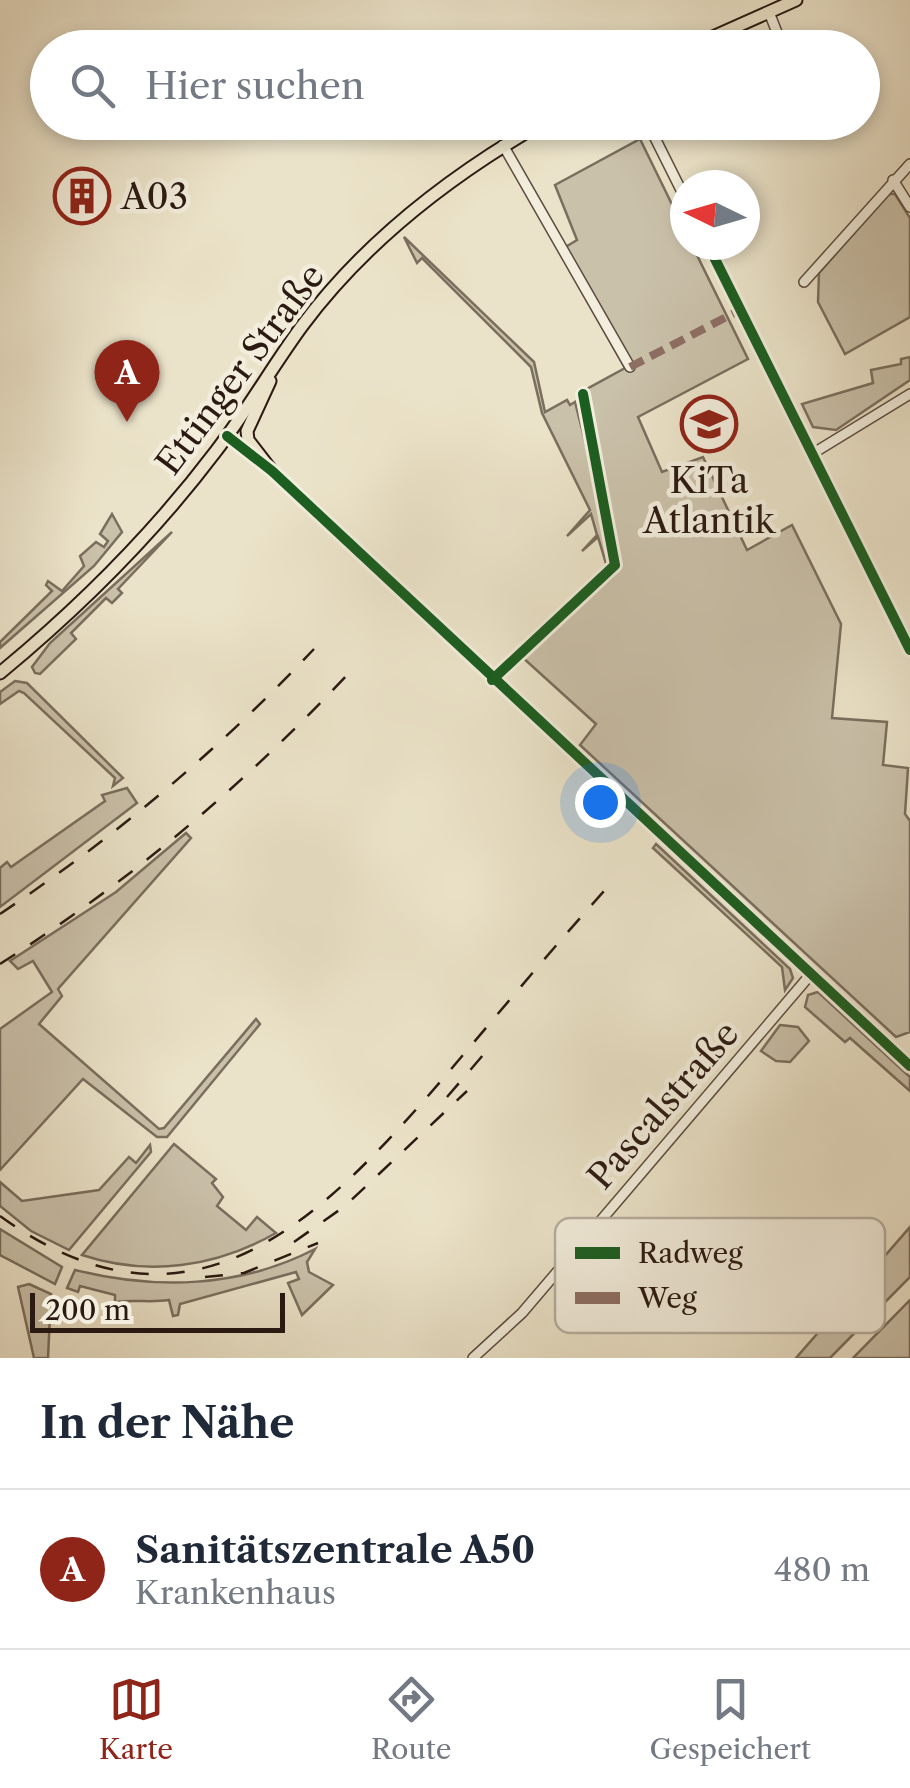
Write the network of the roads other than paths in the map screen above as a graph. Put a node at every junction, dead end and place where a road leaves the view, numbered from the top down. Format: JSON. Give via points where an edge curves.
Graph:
{"nodes":[{"id":1,"x":796,"y":0,"type":"edge"},
{"id":2,"x":768,"y":12,"type":"junction"},
{"id":3,"x":728,"y":30,"type":"edge"},
{"id":4,"x":775,"y":30,"type":"edge"},
{"id":5,"x":513,"y":140,"type":"edge"},
{"id":6,"x":657,"y":140,"type":"edge"},
{"id":7,"x":504,"y":145,"type":"junction"},
{"id":8,"x":910,"y":164,"type":"edge"},
{"id":9,"x":672,"y":170,"type":"edge"},
{"id":10,"x":893,"y":180,"type":"junction"},
{"id":11,"x":910,"y":207,"type":"edge"},
{"id":12,"x":715,"y":260,"type":"edge"},
{"id":13,"x":804,"y":282,"type":"dead end"},
{"id":14,"x":274,"y":368,"type":"junction"},
{"id":15,"x":630,"y":368,"type":"dead end"},
{"id":16,"x":910,"y":394,"type":"edge"},
{"id":17,"x":227,"y":436,"type":"junction"},
{"id":18,"x":812,"y":454,"type":"junction"},
{"id":19,"x":272,"y":471,"type":"junction"},
{"id":20,"x":910,"y":650,"type":"edge"},
{"id":21,"x":0,"y":673,"type":"edge"},
{"id":22,"x":811,"y":974,"type":"junction"},
{"id":23,"x":910,"y":1066,"type":"edge"},
{"id":24,"x":604,"y":1218,"type":"edge"},
{"id":25,"x":555,"y":1275,"type":"edge"},
{"id":26,"x":474,"y":1358,"type":"edge"}],
"edges":[{"from":1,"to":2,"type":"main road"},
{"from":2,"to":3,"type":"main road"},
{"from":2,"to":4,"type":"street"},
{"from":5,"to":7,"type":"main road","name":"Ettinger Straße"},
{"from":6,"to":9,"type":"street"},
{"from":7,"to":14,"type":"main road","name":"Ettinger Straße","via":[[373,246],[304,323]]},
{"from":7,"to":15,"type":"street"},
{"from":8,"to":10,"type":"street"},
{"from":10,"to":11,"type":"street"},
{"from":10,"to":13,"type":"street"},
{"from":12,"to":18,"type":"street"},
{"from":14,"to":17,"type":"main road","name":"Ettinger Straße"},
{"from":14,"to":19,"type":"main road","via":[[247,431]]},
{"from":16,"to":18,"type":"street"},
{"from":17,"to":19,"type":"street"},
{"from":17,"to":21,"type":"main road","name":"Ettinger Straße","via":[[114,570]]},
{"from":18,"to":20,"type":"street"},
{"from":19,"to":22,"type":"street"},
{"from":22,"to":23,"type":"street"},
{"from":22,"to":24,"type":"street","name":"Pascalstraße"},
{"from":25,"to":26,"type":"street","name":"Pascalstraße"}]}
